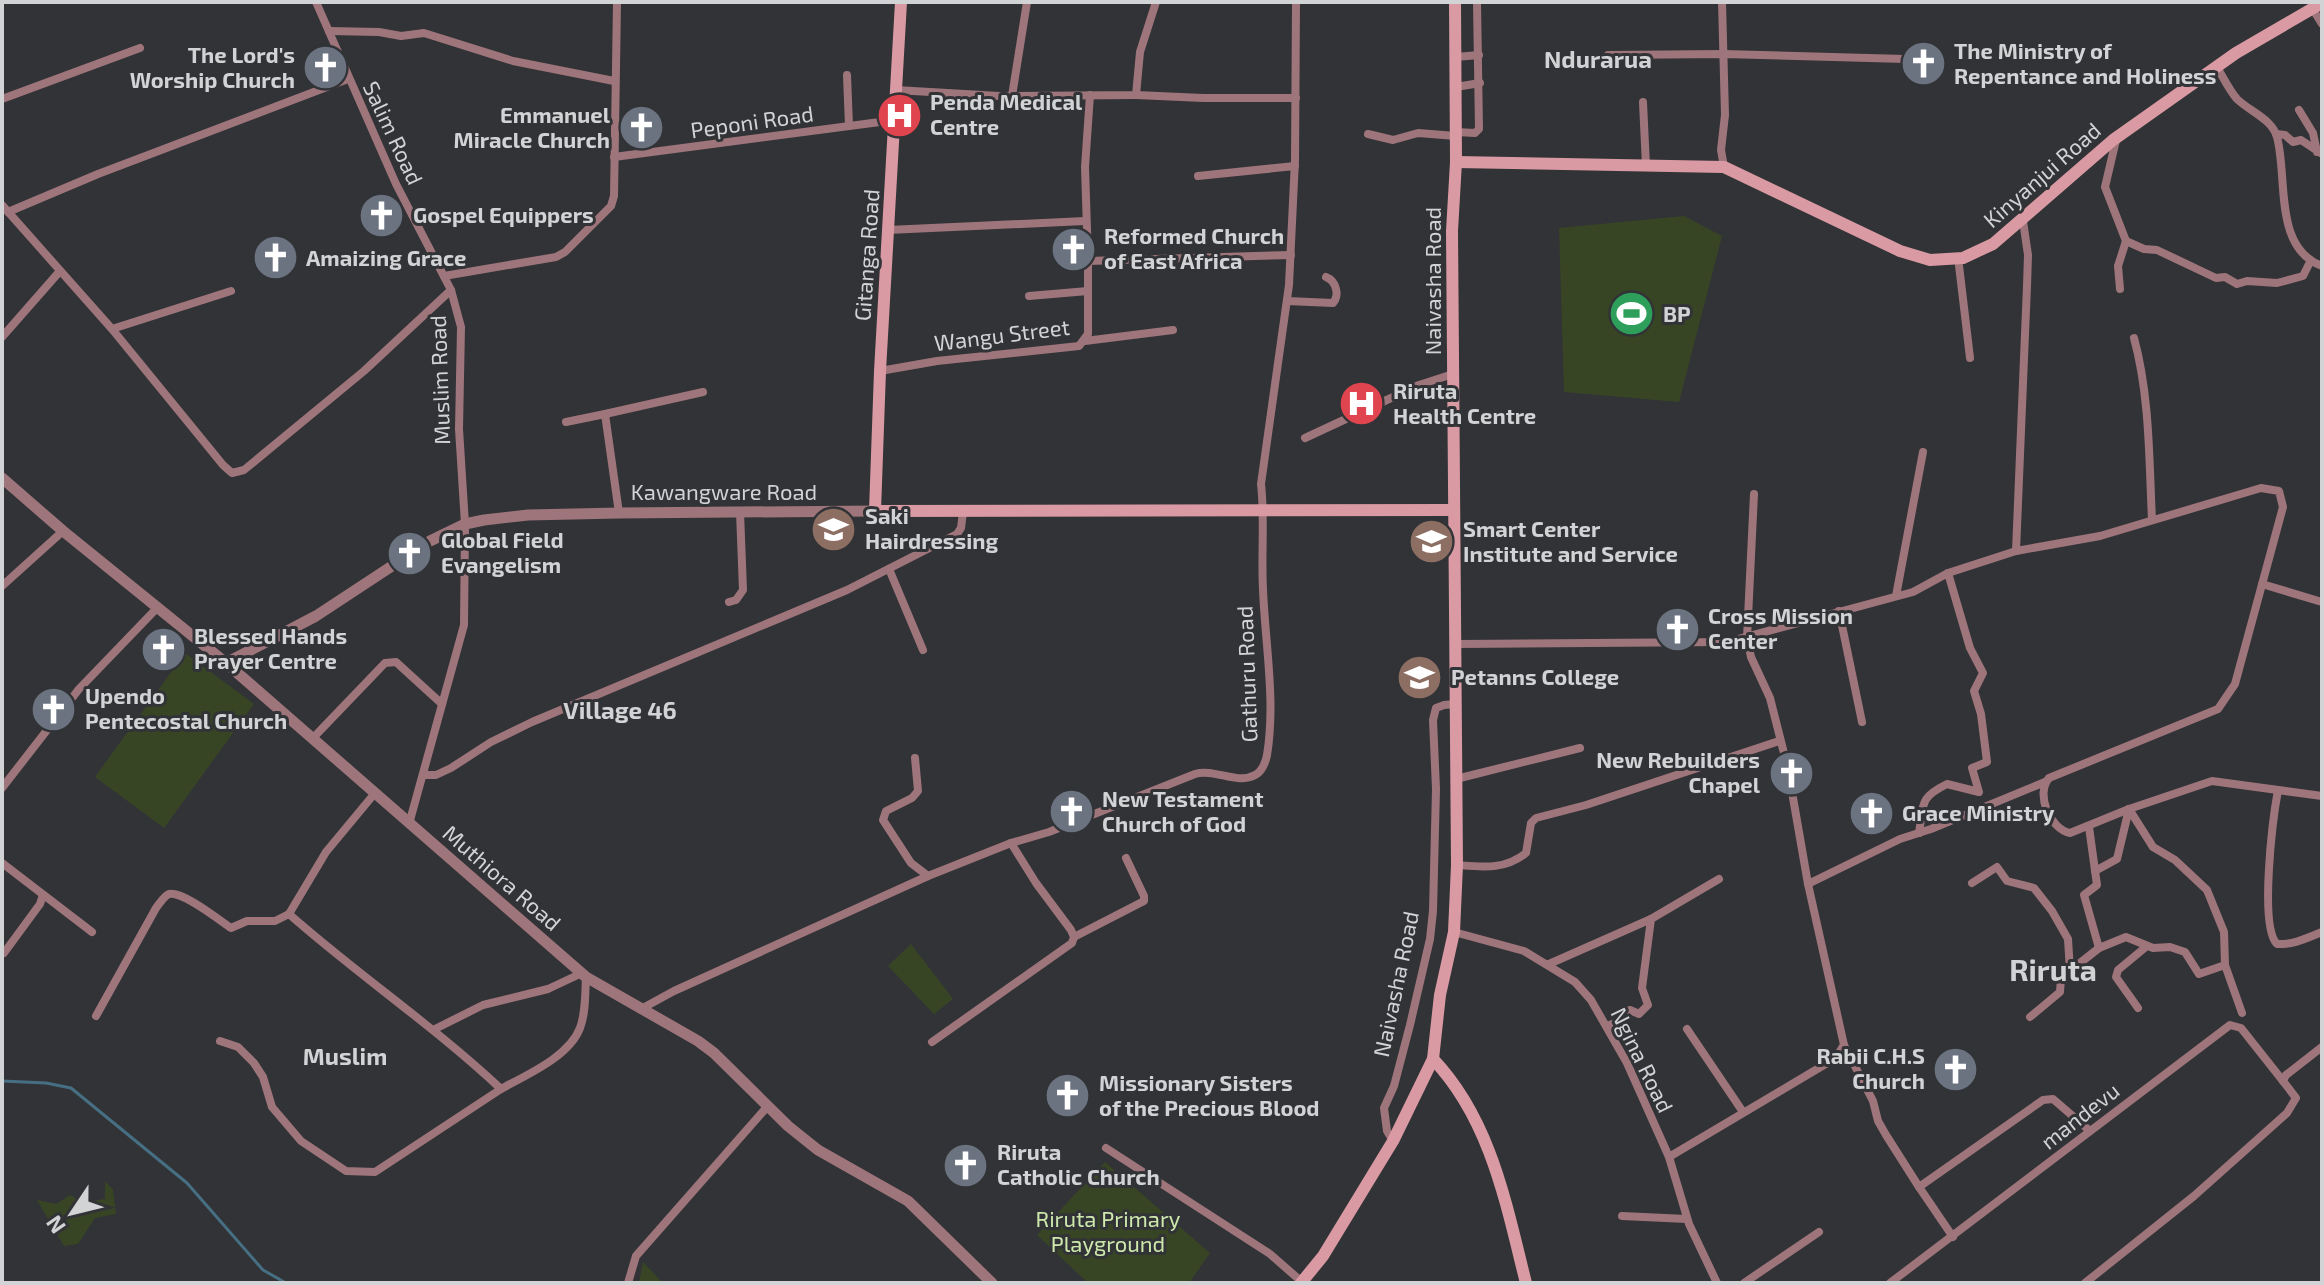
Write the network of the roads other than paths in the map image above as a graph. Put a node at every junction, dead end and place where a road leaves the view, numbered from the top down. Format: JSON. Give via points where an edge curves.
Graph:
{"nodes":[{"id":1,"x":316,"y":2,"type":"edge"},
{"id":2,"x":617,"y":2,"type":"edge"},
{"id":3,"x":901,"y":2,"type":"edge"},
{"id":4,"x":1027,"y":2,"type":"edge"},
{"id":5,"x":1156,"y":2,"type":"edge"},
{"id":6,"x":1296,"y":2,"type":"edge"},
{"id":7,"x":1455,"y":2,"type":"edge"},
{"id":8,"x":1477,"y":2,"type":"edge"},
{"id":9,"x":1722,"y":2,"type":"edge"},
{"id":10,"x":2317,"y":5,"type":"edge"},
{"id":11,"x":2322,"y":24,"type":"edge"},
{"id":12,"x":329,"y":31,"type":"junction"},
{"id":13,"x":140,"y":48,"type":"dead end"},
{"id":14,"x":1723,"y":54,"type":"junction"},
{"id":15,"x":1479,"y":55,"type":"junction"},
{"id":16,"x":1608,"y":55,"type":"dead end"},
{"id":17,"x":1456,"y":57,"type":"junction"},
{"id":18,"x":1905,"y":59,"type":"dead end"},
{"id":19,"x":2217,"y":67,"type":"junction"},
{"id":20,"x":847,"y":75,"type":"dead end"},
{"id":21,"x":348,"y":79,"type":"junction"},
{"id":22,"x":614,"y":81,"type":"junction"},
{"id":23,"x":1480,"y":83,"type":"junction"},
{"id":24,"x":1456,"y":87,"type":"junction"},
{"id":25,"x":896,"y":90,"type":"junction"},
{"id":26,"x":1090,"y":95,"type":"junction"},
{"id":27,"x":1136,"y":95,"type":"junction"},
{"id":28,"x":1012,"y":96,"type":"junction"},
{"id":29,"x":1296,"y":98,"type":"junction"},
{"id":30,"x":2,"y":99,"type":"edge"},
{"id":31,"x":1643,"y":102,"type":"dead end"},
{"id":32,"x":2299,"y":110,"type":"dead end"},
{"id":33,"x":895,"y":120,"type":"junction"},
{"id":34,"x":849,"y":126,"type":"junction"},
{"id":35,"x":1368,"y":134,"type":"dead end"},
{"id":36,"x":1456,"y":134,"type":"junction"},
{"id":37,"x":2276,"y":134,"type":"junction"},
{"id":38,"x":2117,"y":137,"type":"junction"},
{"id":39,"x":2320,"y":154,"type":"edge"},
{"id":40,"x":614,"y":157,"type":"junction"},
{"id":41,"x":1456,"y":162,"type":"junction"},
{"id":42,"x":1295,"y":166,"type":"junction"},
{"id":43,"x":1646,"y":166,"type":"junction"},
{"id":44,"x":1724,"y":167,"type":"junction"},
{"id":45,"x":1198,"y":176,"type":"dead end"},
{"id":46,"x":5,"y":208,"type":"edge"},
{"id":47,"x":1085,"y":221,"type":"junction"},
{"id":48,"x":2023,"y":221,"type":"junction"},
{"id":49,"x":888,"y":230,"type":"junction"},
{"id":50,"x":2126,"y":241,"type":"junction"},
{"id":51,"x":1291,"y":255,"type":"junction"},
{"id":52,"x":1958,"y":257,"type":"junction"},
{"id":53,"x":1088,"y":261,"type":"junction"},
{"id":54,"x":2310,"y":262,"type":"junction"},
{"id":55,"x":2322,"y":266,"type":"edge"},
{"id":56,"x":60,"y":271,"type":"junction"},
{"id":57,"x":444,"y":276,"type":"junction"},
{"id":58,"x":1326,"y":277,"type":"dead end"},
{"id":59,"x":2120,"y":289,"type":"dead end"},
{"id":60,"x":451,"y":290,"type":"junction"},
{"id":61,"x":231,"y":291,"type":"dead end"},
{"id":62,"x":1088,"y":291,"type":"junction"},
{"id":63,"x":1029,"y":296,"type":"dead end"},
{"id":64,"x":1287,"y":301,"type":"junction"},
{"id":65,"x":112,"y":329,"type":"junction"},
{"id":66,"x":1173,"y":330,"type":"dead end"},
{"id":67,"x":2,"y":337,"type":"edge"},
{"id":68,"x":2134,"y":338,"type":"dead end"},
{"id":69,"x":1085,"y":341,"type":"junction"},
{"id":70,"x":1970,"y":358,"type":"dead end"},
{"id":71,"x":880,"y":371,"type":"junction"},
{"id":72,"x":1453,"y":374,"type":"junction"},
{"id":73,"x":703,"y":392,"type":"dead end"},
{"id":74,"x":605,"y":414,"type":"junction"},
{"id":75,"x":566,"y":422,"type":"dead end"},
{"id":76,"x":1305,"y":438,"type":"dead end"},
{"id":77,"x":1923,"y":452,"type":"dead end"},
{"id":78,"x":3,"y":481,"type":"edge"},
{"id":79,"x":1754,"y":494,"type":"dead end"},
{"id":80,"x":1264,"y":510,"type":"junction"},
{"id":81,"x":1454,"y":510,"type":"junction"},
{"id":82,"x":875,"y":511,"type":"junction"},
{"id":83,"x":740,"y":512,"type":"junction"},
{"id":84,"x":963,"y":512,"type":"junction"},
{"id":85,"x":619,"y":513,"type":"junction"},
{"id":86,"x":2152,"y":520,"type":"junction"},
{"id":87,"x":465,"y":524,"type":"junction"},
{"id":88,"x":63,"y":531,"type":"junction"},
{"id":89,"x":2016,"y":551,"type":"junction"},
{"id":90,"x":889,"y":569,"type":"junction"},
{"id":91,"x":1948,"y":573,"type":"junction"},
{"id":92,"x":2262,"y":584,"type":"junction"},
{"id":93,"x":2,"y":586,"type":"edge"},
{"id":94,"x":1896,"y":596,"type":"junction"},
{"id":95,"x":729,"y":602,"type":"dead end"},
{"id":96,"x":2322,"y":602,"type":"edge"},
{"id":97,"x":158,"y":607,"type":"junction"},
{"id":98,"x":1839,"y":611,"type":"junction"},
{"id":99,"x":1747,"y":638,"type":"junction"},
{"id":100,"x":1457,"y":644,"type":"junction"},
{"id":101,"x":923,"y":650,"type":"dead end"},
{"id":102,"x":226,"y":663,"type":"junction"},
{"id":103,"x":442,"y":704,"type":"junction"},
{"id":104,"x":1456,"y":704,"type":"junction"},
{"id":105,"x":1862,"y":722,"type":"dead end"},
{"id":106,"x":313,"y":738,"type":"junction"},
{"id":107,"x":1779,"y":741,"type":"junction"},
{"id":108,"x":1580,"y":748,"type":"dead end"},
{"id":109,"x":915,"y":758,"type":"dead end"},
{"id":110,"x":423,"y":775,"type":"junction"},
{"id":111,"x":2045,"y":782,"type":"junction"},
{"id":112,"x":1456,"y":783,"type":"junction"},
{"id":113,"x":2,"y":788,"type":"edge"},
{"id":114,"x":1436,"y":789,"type":"junction"},
{"id":115,"x":2278,"y":790,"type":"junction"},
{"id":116,"x":375,"y":793,"type":"junction"},
{"id":117,"x":2322,"y":796,"type":"edge"},
{"id":118,"x":2129,"y":809,"type":"junction"},
{"id":119,"x":409,"y":824,"type":"junction"},
{"id":120,"x":2089,"y":827,"type":"junction"},
{"id":121,"x":1919,"y":833,"type":"junction"},
{"id":122,"x":1011,"y":843,"type":"junction"},
{"id":123,"x":1126,"y":858,"type":"dead end"},
{"id":124,"x":2,"y":863,"type":"edge"},
{"id":125,"x":1457,"y":865,"type":"junction"},
{"id":126,"x":2095,"y":871,"type":"junction"},
{"id":127,"x":928,"y":876,"type":"junction"},
{"id":128,"x":1719,"y":879,"type":"dead end"},
{"id":129,"x":1972,"y":883,"type":"dead end"},
{"id":130,"x":1808,"y":884,"type":"junction"},
{"id":131,"x":43,"y":895,"type":"junction"},
{"id":132,"x":289,"y":914,"type":"junction"},
{"id":133,"x":1651,"y":919,"type":"junction"},
{"id":134,"x":92,"y":932,"type":"dead end"},
{"id":135,"x":1454,"y":932,"type":"junction"},
{"id":136,"x":2322,"y":932,"type":"edge"},
{"id":137,"x":1074,"y":937,"type":"junction"},
{"id":138,"x":2147,"y":946,"type":"junction"},
{"id":139,"x":2099,"y":948,"type":"junction"},
{"id":140,"x":4,"y":953,"type":"dead end"},
{"id":141,"x":1549,"y":964,"type":"junction"},
{"id":142,"x":2225,"y":965,"type":"junction"},
{"id":143,"x":2070,"y":971,"type":"junction"},
{"id":144,"x":584,"y":975,"type":"junction"},
{"id":145,"x":2138,"y":1008,"type":"dead end"},
{"id":146,"x":641,"y":1009,"type":"junction"},
{"id":147,"x":2242,"y":1013,"type":"dead end"},
{"id":148,"x":96,"y":1016,"type":"dead end"},
{"id":149,"x":2030,"y":1017,"type":"dead end"},
{"id":150,"x":1607,"y":1026,"type":"junction"},
{"id":151,"x":435,"y":1029,"type":"junction"},
{"id":152,"x":1687,"y":1029,"type":"dead end"},
{"id":153,"x":220,"y":1041,"type":"dead end"},
{"id":154,"x":932,"y":1042,"type":"dead end"},
{"id":155,"x":1844,"y":1045,"type":"junction"},
{"id":156,"x":2322,"y":1047,"type":"edge"},
{"id":157,"x":1433,"y":1059,"type":"junction"},
{"id":158,"x":2283,"y":1081,"type":"junction"},
{"id":159,"x":501,"y":1089,"type":"junction"},
{"id":160,"x":767,"y":1107,"type":"junction"},
{"id":161,"x":1743,"y":1112,"type":"junction"},
{"id":162,"x":2090,"y":1131,"type":"junction"},
{"id":163,"x":1393,"y":1141,"type":"junction"},
{"id":164,"x":1106,"y":1148,"type":"dead end"},
{"id":165,"x":1669,"y":1157,"type":"junction"},
{"id":166,"x":1919,"y":1187,"type":"junction"},
{"id":167,"x":1622,"y":1216,"type":"dead end"},
{"id":168,"x":1687,"y":1219,"type":"junction"},
{"id":169,"x":1819,"y":1232,"type":"dead end"},
{"id":170,"x":1953,"y":1237,"type":"junction"},
{"id":171,"x":1301,"y":1282,"type":"edge"},
{"id":172,"x":628,"y":1283,"type":"edge"},
{"id":173,"x":992,"y":1283,"type":"edge"},
{"id":174,"x":1526,"y":1283,"type":"edge"},
{"id":175,"x":1717,"y":1283,"type":"edge"},
{"id":176,"x":1744,"y":1283,"type":"edge"},
{"id":177,"x":1890,"y":1283,"type":"edge"},
{"id":178,"x":2085,"y":1283,"type":"edge"}],
"edges":[{"from":1,"to":12,"type":"street","name":"Salim Road"},
{"from":2,"to":22,"type":"street"},
{"from":3,"to":25,"type":"main road","name":"Gitanga Road"},
{"from":4,"to":28,"type":"street"},
{"from":5,"to":27,"type":"street","via":[[1143,40]]},
{"from":6,"to":29,"type":"street","name":"Gathuru Road"},
{"from":7,"to":17,"type":"main road","name":"Naivasha Road"},
{"from":8,"to":15,"type":"street"},
{"from":9,"to":14,"type":"street"},
{"from":10,"to":11,"type":"street"},
{"from":10,"to":19,"type":"main road","name":"Kinyanjui Road"},
{"from":12,"to":21,"type":"street","name":"Salim Road"},
{"from":12,"to":22,"type":"street","via":[[424,33],[513,61]]},
{"from":13,"to":30,"type":"street"},
{"from":14,"to":16,"type":"street"},
{"from":14,"to":18,"type":"street"},
{"from":14,"to":44,"type":"street"},
{"from":15,"to":17,"type":"street"},
{"from":15,"to":23,"type":"street"},
{"from":17,"to":24,"type":"main road","name":"Naivasha Road"},
{"from":19,"to":37,"type":"street","via":[[2238,100]]},
{"from":19,"to":38,"type":"main road","name":"Kinyanjui Road"},
{"from":20,"to":34,"type":"street"},
{"from":21,"to":46,"type":"street"},
{"from":21,"to":57,"type":"street","name":"Salim Road"},
{"from":22,"to":40,"type":"street"},
{"from":23,"to":24,"type":"street"},
{"from":23,"to":36,"type":"street","via":[[1479,129]]},
{"from":24,"to":36,"type":"main road","name":"Naivasha Road"},
{"from":25,"to":28,"type":"street"},
{"from":25,"to":33,"type":"main road","name":"Gitanga Road"},
{"from":26,"to":27,"type":"street"},
{"from":26,"to":28,"type":"street"},
{"from":26,"to":47,"type":"street","name":"Wangu Street"},
{"from":27,"to":29,"type":"street"},
{"from":29,"to":42,"type":"street","name":"Gathuru Road"},
{"from":31,"to":43,"type":"street"},
{"from":32,"to":39,"type":"street"},
{"from":33,"to":34,"type":"street","name":"Peponi Road"},
{"from":33,"to":49,"type":"main road","name":"Gitanga Road"},
{"from":34,"to":40,"type":"street","name":"Peponi Road"},
{"from":35,"to":36,"type":"street","via":[[1393,140],[1418,133]]},
{"from":36,"to":41,"type":"main road","name":"Naivasha Road"},
{"from":37,"to":39,"type":"street","via":[[2301,140]]},
{"from":37,"to":54,"type":"street","via":[[2291,236]]},
{"from":38,"to":48,"type":"main road","name":"Kinyanjui Road"},
{"from":38,"to":50,"type":"street","via":[[2105,187]]},
{"from":40,"to":57,"type":"street","via":[[611,206],[565,252]]},
{"from":41,"to":43,"type":"main road"},
{"from":41,"to":72,"type":"main road","name":"Naivasha Road"},
{"from":42,"to":45,"type":"street"},
{"from":42,"to":51,"type":"street","name":"Gathuru Road"},
{"from":43,"to":44,"type":"main road"},
{"from":44,"to":52,"type":"main road","name":"Kinyanjui Road","via":[[1900,251],[1930,260]]},
{"from":46,"to":56,"type":"street"},
{"from":47,"to":49,"type":"street"},
{"from":47,"to":53,"type":"street","name":"Wangu Street"},
{"from":48,"to":52,"type":"main road","name":"Kinyanjui Road","via":[[1985,249]]},
{"from":48,"to":89,"type":"street","via":[[2028,255]]},
{"from":49,"to":71,"type":"main road","name":"Gitanga Road"},
{"from":50,"to":54,"type":"street","via":[[2237,284],[2303,276]]},
{"from":50,"to":59,"type":"street","via":[[2118,266]]},
{"from":51,"to":53,"type":"street"},
{"from":51,"to":64,"type":"street","name":"Gathuru Road"},
{"from":52,"to":70,"type":"street"},
{"from":53,"to":62,"type":"street","name":"Wangu Street"},
{"from":54,"to":55,"type":"street"},
{"from":56,"to":65,"type":"street"},
{"from":56,"to":67,"type":"street"},
{"from":57,"to":60,"type":"street","name":"Muslim Road"},
{"from":58,"to":64,"type":"street","via":[[1335,286],[1333,303]]},
{"from":60,"to":65,"type":"street","via":[[364,371],[236,473],[228,471]]},
{"from":60,"to":87,"type":"street","name":"Muslim Road","via":[[461,327],[459,429]]},
{"from":61,"to":65,"type":"street"},
{"from":62,"to":63,"type":"street"},
{"from":62,"to":69,"type":"street","name":"Wangu Street"},
{"from":64,"to":80,"type":"street","name":"Gathuru Road","via":[[1263,459]]},
{"from":66,"to":69,"type":"street"},
{"from":68,"to":86,"type":"street","via":[[2145,400]]},
{"from":69,"to":71,"type":"street","name":"Wangu Street","via":[[1069,348]]},
{"from":71,"to":82,"type":"main road","name":"Gitanga Road"},
{"from":72,"to":76,"type":"street"},
{"from":72,"to":81,"type":"main road","name":"Naivasha Road"},
{"from":73,"to":74,"type":"street"},
{"from":74,"to":75,"type":"street"},
{"from":74,"to":85,"type":"street"},
{"from":77,"to":94,"type":"street"},
{"from":78,"to":88,"type":"street","name":"Muthiora Road"},
{"from":79,"to":99,"type":"street"},
{"from":80,"to":81,"type":"main road","name":"Kawangware Road"},
{"from":80,"to":84,"type":"main road","name":"Kawangware Road"},
{"from":80,"to":122,"type":"street","name":"Gathuru Road","via":[[1262,584],[1270,703],[1263,767],[1256,775],[1240,778],[1195,774]]},
{"from":81,"to":100,"type":"main road","name":"Naivasha Road"},
{"from":82,"to":83,"type":"street","name":"Kawangware Road"},
{"from":82,"to":84,"type":"main road","name":"Kawangware Road"},
{"from":83,"to":85,"type":"street","name":"Kawangware Road"},
{"from":83,"to":95,"type":"street","via":[[743,590]]},
{"from":84,"to":90,"type":"street","via":[[957,534]]},
{"from":85,"to":87,"type":"street","name":"Kawangware Road","via":[[514,516]]},
{"from":86,"to":89,"type":"street","via":[[2100,536]]},
{"from":86,"to":92,"type":"street","via":[[2256,489],[2279,491],[2283,507]]},
{"from":87,"to":102,"type":"street","name":"Kawangware Road","via":[[415,550],[316,616]]},
{"from":87,"to":103,"type":"street","name":"Muslim Road","via":[[464,625]]},
{"from":88,"to":93,"type":"street"},
{"from":88,"to":97,"type":"street","name":"Muthiora Road"},
{"from":89,"to":91,"type":"street"},
{"from":90,"to":101,"type":"street"},
{"from":90,"to":110,"type":"street","via":[[532,722],[443,772]]},
{"from":91,"to":94,"type":"street"},
{"from":91,"to":121,"type":"street","via":[[1970,648],[1983,673],[1974,691],[1987,762],[1972,768],[1979,792],[1947,784],[1928,794]]},
{"from":92,"to":96,"type":"street"},
{"from":92,"to":111,"type":"street","via":[[2235,684],[2218,709]]},
{"from":94,"to":98,"type":"street"},
{"from":97,"to":102,"type":"street","name":"Muthiora Road"},
{"from":97,"to":113,"type":"street","via":[[79,689]]},
{"from":98,"to":99,"type":"street"},
{"from":98,"to":105,"type":"street"},
{"from":99,"to":100,"type":"street"},
{"from":99,"to":107,"type":"street","via":[[1770,698]]},
{"from":100,"to":104,"type":"main road","name":"Naivasha Road"},
{"from":102,"to":106,"type":"street","name":"Muthiora Road"},
{"from":103,"to":106,"type":"street","via":[[391,661]]},
{"from":103,"to":110,"type":"street","name":"Muslim Road"},
{"from":104,"to":112,"type":"main road","name":"Naivasha Road"},
{"from":104,"to":114,"type":"street","name":"Naivasha Road","via":[[1436,708],[1433,720]]},
{"from":106,"to":116,"type":"street","name":"Muthiora Road"},
{"from":107,"to":125,"type":"street","via":[[1536,818],[1526,853],[1506,865]]},
{"from":107,"to":130,"type":"street"},
{"from":108,"to":112,"type":"street"},
{"from":109,"to":127,"type":"street","via":[[918,791],[886,811],[883,820],[911,863]]},
{"from":110,"to":119,"type":"street","name":"Muslim Road"},
{"from":111,"to":120,"type":"street","via":[[2044,803],[2053,822],[2070,833]]},
{"from":111,"to":121,"type":"street"},
{"from":112,"to":114,"type":"street"},
{"from":112,"to":125,"type":"main road","name":"Naivasha Road"},
{"from":114,"to":163,"type":"street","name":"Naivasha Road","via":[[1430,939],[1384,1108]]},
{"from":115,"to":117,"type":"street"},
{"from":115,"to":118,"type":"street","via":[[2212,781]]},
{"from":115,"to":136,"type":"street","via":[[2267,895],[2271,938],[2283,945]]},
{"from":116,"to":119,"type":"street","name":"Muthiora Road"},
{"from":116,"to":132,"type":"street","via":[[326,852]]},
{"from":118,"to":120,"type":"street"},
{"from":118,"to":126,"type":"street","via":[[2117,859]]},
{"from":118,"to":142,"type":"street","via":[[2153,847],[2207,890],[2224,932]]},
{"from":119,"to":144,"type":"street","name":"Muthiora Road"},
{"from":120,"to":126,"type":"street"},
{"from":121,"to":130,"type":"street"},
{"from":122,"to":127,"type":"street","name":"Gathuru Road"},
{"from":122,"to":137,"type":"street"},
{"from":123,"to":137,"type":"street","via":[[1144,901]]},
{"from":124,"to":131,"type":"street"},
{"from":125,"to":135,"type":"main road","name":"Naivasha Road"},
{"from":126,"to":139,"type":"street","via":[[2097,885],[2084,895]]},
{"from":127,"to":146,"type":"street","name":"Gathuru Road"},
{"from":128,"to":133,"type":"street"},
{"from":129,"to":143,"type":"street","via":[[1997,867],[2007,881],[2034,888],[2068,939]]},
{"from":130,"to":155,"type":"street"},
{"from":131,"to":134,"type":"street"},
{"from":131,"to":140,"type":"street"},
{"from":132,"to":148,"type":"street","via":[[231,928],[193,903],[166,895]]},
{"from":132,"to":151,"type":"street"},
{"from":133,"to":141,"type":"street"},
{"from":133,"to":150,"type":"street","via":[[1642,988],[1648,1005],[1639,1014],[1630,1010],[1619,1015],[1620,1021]]},
{"from":135,"to":141,"type":"street","name":"Ngina Road","via":[[1524,951]]},
{"from":135,"to":157,"type":"main road","name":"Naivasha Road"},
{"from":137,"to":154,"type":"street"},
{"from":138,"to":139,"type":"street","via":[[2126,937]]},
{"from":138,"to":142,"type":"street","via":[[2185,952],[2199,974]]},
{"from":138,"to":145,"type":"street","via":[[2116,977]]},
{"from":139,"to":143,"type":"street"},
{"from":141,"to":150,"type":"street","name":"Ngina Road","via":[[1575,982]]},
{"from":142,"to":147,"type":"street"},
{"from":143,"to":149,"type":"street","via":[[2061,978],[2060,992]]},
{"from":144,"to":146,"type":"street","name":"Muthiora Road"},
{"from":144,"to":151,"type":"street","via":[[483,1005]]},
{"from":144,"to":159,"type":"street","via":[[583,1016],[573,1041]]},
{"from":146,"to":160,"type":"street","name":"Muthiora Road","via":[[714,1053]]},
{"from":150,"to":165,"type":"street","name":"Ngina Road"},
{"from":151,"to":159,"type":"street"},
{"from":152,"to":161,"type":"street"},
{"from":153,"to":159,"type":"street","via":[[238,1047],[254,1063],[272,1107],[292,1132],[346,1171],[375,1172]]},
{"from":155,"to":161,"type":"street","via":[[1829,1062]]},
{"from":155,"to":166,"type":"street","via":[[1878,1121]]},
{"from":156,"to":158,"type":"street"},
{"from":157,"to":163,"type":"main road","name":"Naivasha Road"},
{"from":157,"to":174,"type":"main road","via":[[1459,1090],[1484,1137],[1502,1183]]},
{"from":158,"to":162,"type":"street","name":"mandevu","via":[[2241,1028],[2230,1025]]},
{"from":158,"to":178,"type":"street","via":[[2296,1098],[2287,1113]]},
{"from":160,"to":172,"type":"street","via":[[636,1256]]},
{"from":160,"to":173,"type":"street","name":"Muthiora Road","via":[[818,1150],[908,1201]]},
{"from":161,"to":165,"type":"street"},
{"from":162,"to":166,"type":"street","via":[[2049,1098]]},
{"from":162,"to":170,"type":"street","name":"mandevu"},
{"from":163,"to":171,"type":"main road","name":"Naivasha Road","via":[[1323,1256]]},
{"from":164,"to":171,"type":"street","via":[[1270,1254]]},
{"from":165,"to":168,"type":"street","name":"Ngina Road"},
{"from":166,"to":170,"type":"street"},
{"from":167,"to":168,"type":"street"},
{"from":168,"to":175,"type":"street","name":"Ngina Road"},
{"from":169,"to":176,"type":"street"},
{"from":170,"to":177,"type":"street","name":"mandevu"}]}
